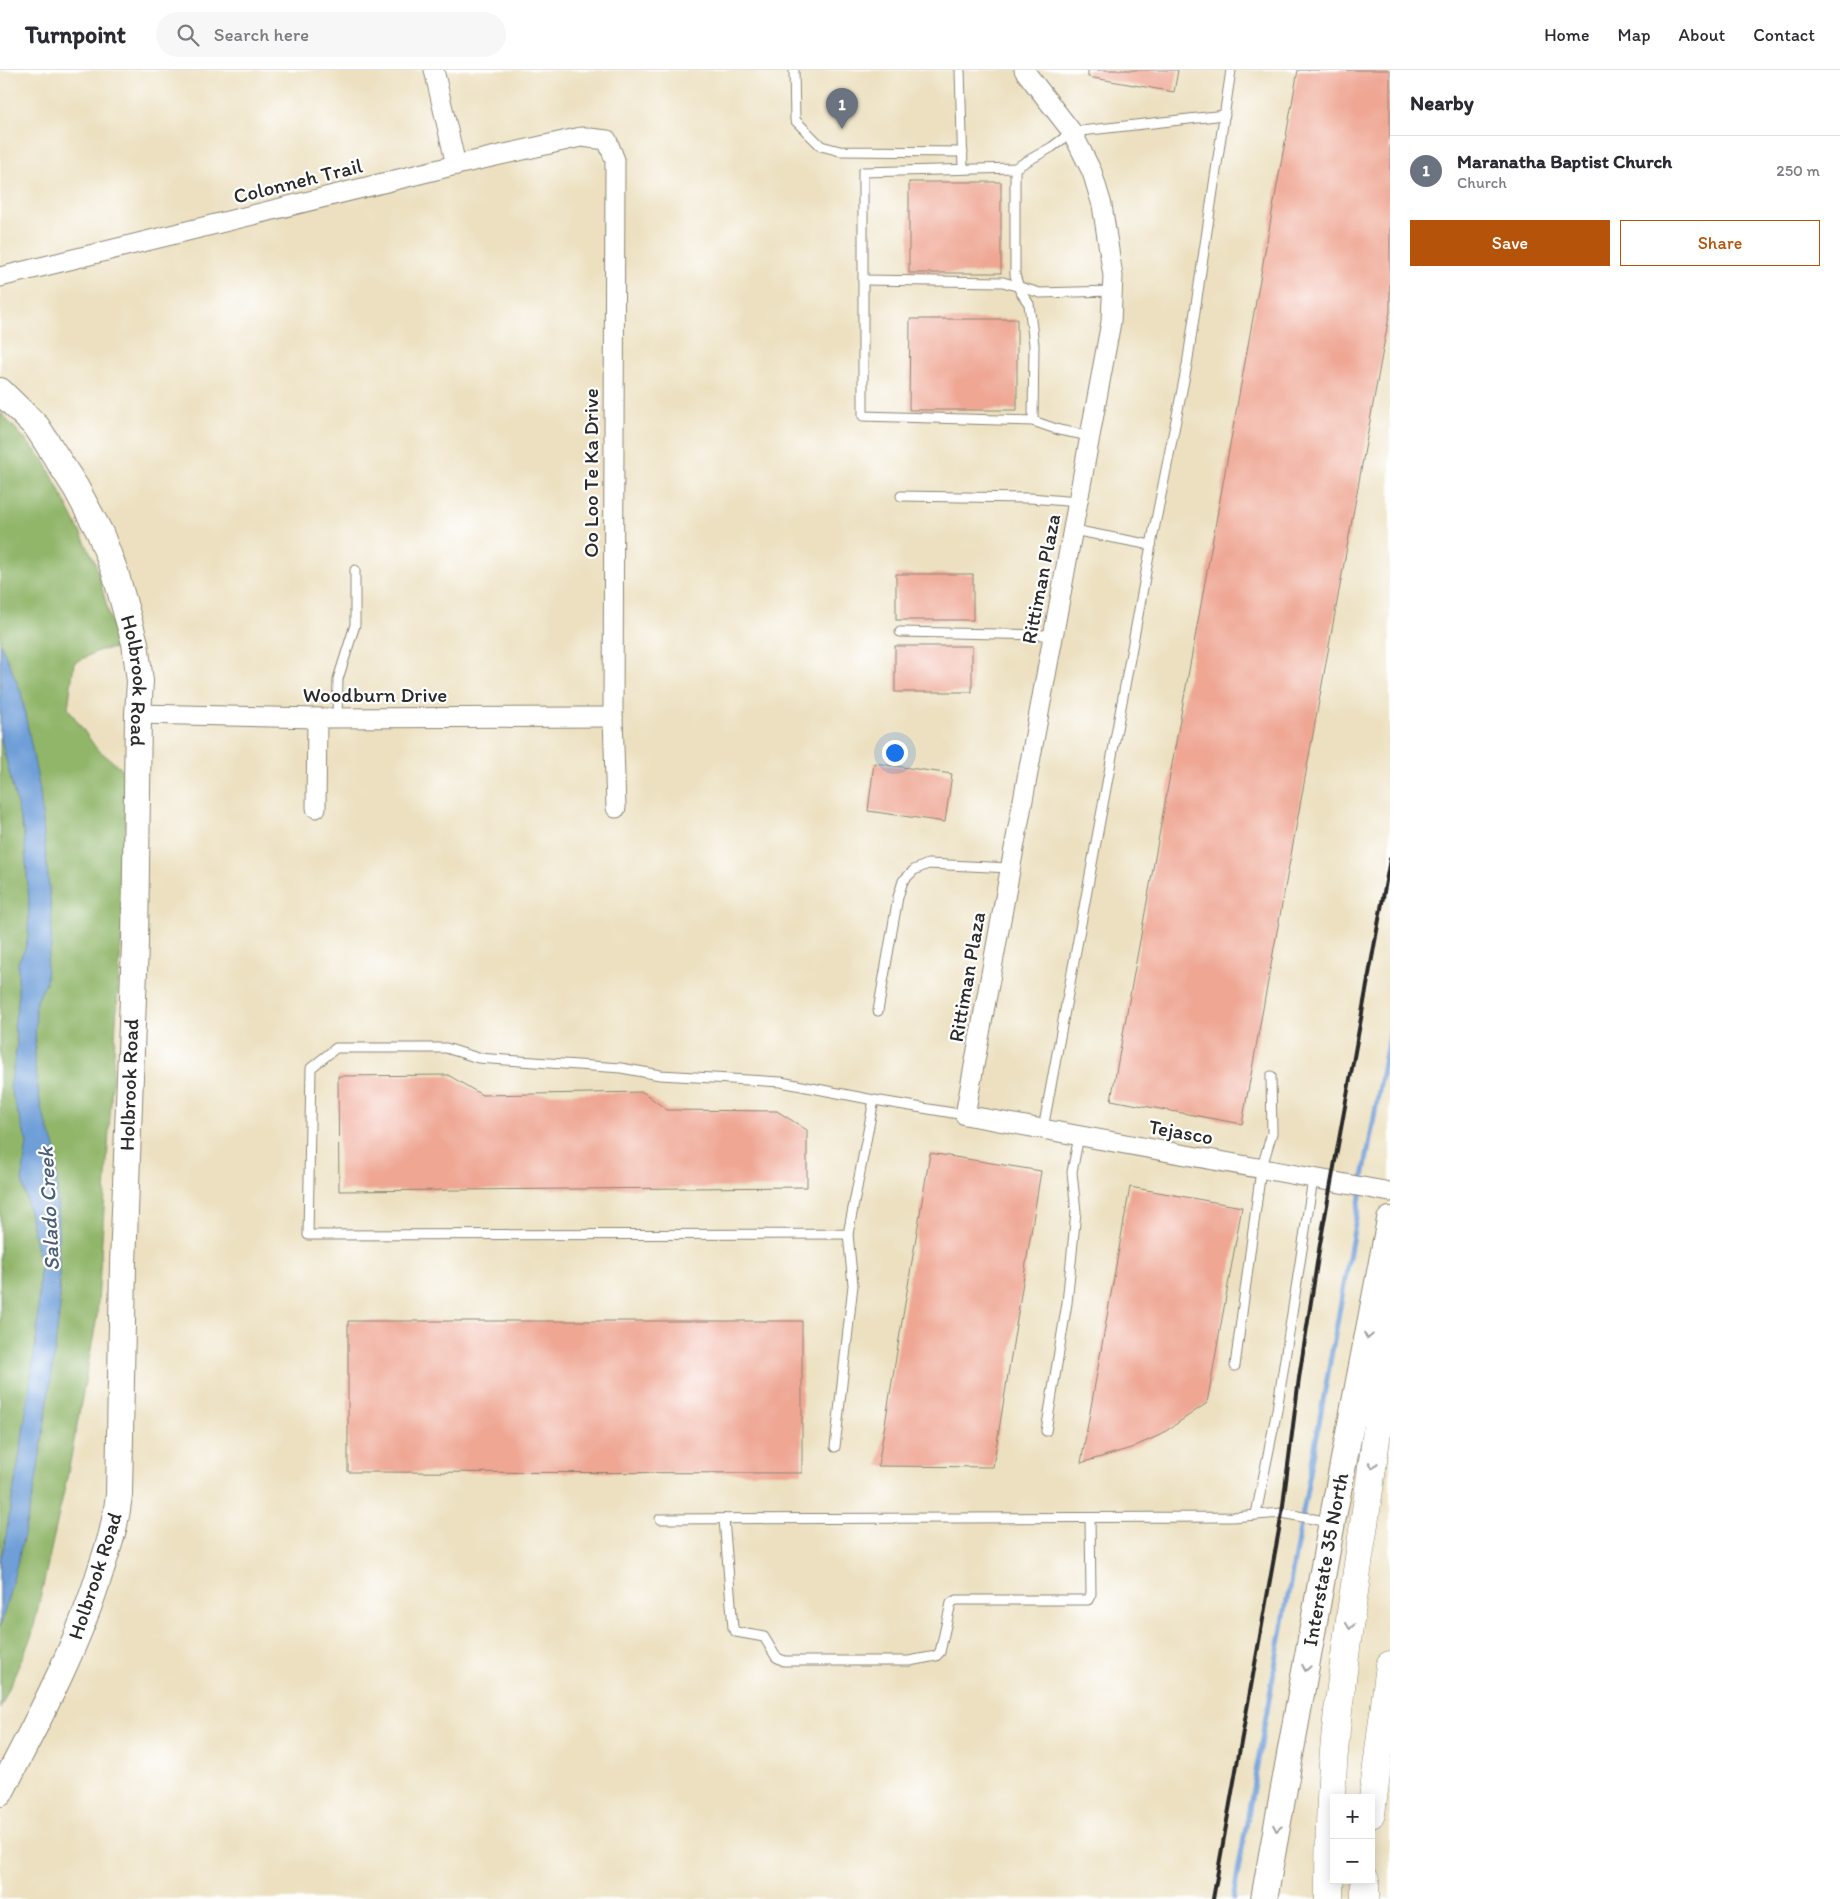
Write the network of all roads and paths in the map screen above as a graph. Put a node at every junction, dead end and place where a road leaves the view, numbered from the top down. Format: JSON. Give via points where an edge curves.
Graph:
{"nodes":[{"id":1,"x":434,"y":70,"type":"edge"},
{"id":2,"x":794,"y":70,"type":"edge"},
{"id":3,"x":960,"y":70,"type":"edge"},
{"id":4,"x":1024,"y":70,"type":"edge"},
{"id":5,"x":1232,"y":70,"type":"edge"},
{"id":6,"x":1224,"y":115,"type":"junction"},
{"id":7,"x":1072,"y":132,"type":"junction"},
{"id":8,"x":607,"y":140,"type":"joint"},
{"id":9,"x":962,"y":152,"type":"junction"},
{"id":10,"x":456,"y":165,"type":"junction"},
{"id":11,"x":1015,"y":168,"type":"junction"},
{"id":12,"x":963,"y":169,"type":"junction"},
{"id":13,"x":0,"y":277,"type":"edge"},
{"id":14,"x":863,"y":280,"type":"junction"},
{"id":15,"x":1019,"y":288,"type":"junction"},
{"id":16,"x":1112,"y":291,"type":"junction"},
{"id":17,"x":0,"y":391,"type":"edge"},
{"id":18,"x":1033,"y":420,"type":"junction"},
{"id":19,"x":1091,"y":436,"type":"junction"},
{"id":20,"x":901,"y":496,"type":"dead end"},
{"id":21,"x":1078,"y":502,"type":"junction"},
{"id":22,"x":1073,"y":530,"type":"junction"},
{"id":23,"x":1150,"y":545,"type":"junction"},
{"id":24,"x":355,"y":570,"type":"dead end"},
{"id":25,"x":900,"y":632,"type":"dead end"},
{"id":26,"x":1053,"y":635,"type":"junction"},
{"id":27,"x":138,"y":714,"type":"junction"},
{"id":28,"x":613,"y":717,"type":"junction"},
{"id":29,"x":316,"y":718,"type":"junction"},
{"id":30,"x":337,"y":718,"type":"junction"},
{"id":31,"x":316,"y":808,"type":"dead end"},
{"id":32,"x":616,"y":808,"type":"dead end"},
{"id":33,"x":1010,"y":868,"type":"junction"},
{"id":34,"x":878,"y":1011,"type":"dead end"},
{"id":35,"x":1271,"y":1076,"type":"dead end"},
{"id":36,"x":874,"y":1100,"type":"junction"},
{"id":37,"x":965,"y":1115,"type":"junction"},
{"id":38,"x":1042,"y":1129,"type":"junction"},
{"id":39,"x":1079,"y":1136,"type":"junction"},
{"id":40,"x":1261,"y":1170,"type":"junction"},
{"id":41,"x":1313,"y":1179,"type":"junction"},
{"id":42,"x":1390,"y":1192,"type":"edge"},
{"id":43,"x":1390,"y":1220,"type":"edge"},
{"id":44,"x":848,"y":1234,"type":"junction"},
{"id":45,"x":1390,"y":1277,"type":"edge"},
{"id":46,"x":1235,"y":1366,"type":"dead end"},
{"id":47,"x":1046,"y":1431,"type":"dead end"},
{"id":48,"x":836,"y":1447,"type":"dead end"},
{"id":49,"x":1256,"y":1514,"type":"junction"},
{"id":50,"x":1090,"y":1518,"type":"junction"},
{"id":51,"x":660,"y":1519,"type":"dead end"},
{"id":52,"x":724,"y":1519,"type":"junction"},
{"id":53,"x":1321,"y":1520,"type":"junction"},
{"id":54,"x":1390,"y":1665,"type":"edge"},
{"id":55,"x":0,"y":1793,"type":"edge"},
{"id":56,"x":1374,"y":1794,"type":"edge"},
{"id":57,"x":1365,"y":1884,"type":"edge"},
{"id":58,"x":1264,"y":1899,"type":"edge"},
{"id":59,"x":1329,"y":1899,"type":"edge"},
{"id":60,"x":1364,"y":1899,"type":"edge"}],
"edges":[{"from":1,"to":10,"type":"street"},
{"from":2,"to":9,"type":"lane","via":[[794,120],[821,146],[840,151]]},
{"from":3,"to":9,"type":"lane"},
{"from":4,"to":7,"type":"street","name":"Rittiman Plaza"},
{"from":5,"to":6,"type":"lane"},
{"from":6,"to":7,"type":"lane"},
{"from":6,"to":23,"type":"lane","via":[[1187,365]]},
{"from":7,"to":11,"type":"lane"},
{"from":7,"to":16,"type":"street","name":"Rittiman Plaza","via":[[1092,172],[1102,204],[1113,276]]},
{"from":8,"to":10,"type":"street","name":"Colonneh Trail","via":[[581,136]]},
{"from":8,"to":28,"type":"street","name":"Oo Loo Te Ka Drive","via":[[615,160]]},
{"from":9,"to":12,"type":"lane"},
{"from":10,"to":13,"type":"street","name":"Colonneh Trail"},
{"from":11,"to":12,"type":"lane"},
{"from":11,"to":15,"type":"lane","via":[[1015,274]]},
{"from":12,"to":14,"type":"lane","via":[[863,172]]},
{"from":14,"to":15,"type":"lane","via":[[1003,282]]},
{"from":14,"to":18,"type":"lane","via":[[863,416]]},
{"from":15,"to":16,"type":"lane","via":[[1040,293]]},
{"from":15,"to":18,"type":"lane","via":[[1029,304],[1034,345]]},
{"from":16,"to":19,"type":"street","name":"Rittiman Plaza","via":[[1111,322]]},
{"from":17,"to":27,"type":"street","name":"Holbrook Road","via":[[37,427],[100,533],[135,643],[140,681]]},
{"from":18,"to":19,"type":"lane","via":[[1059,430]]},
{"from":19,"to":21,"type":"street","name":"Rittiman Plaza"},
{"from":20,"to":21,"type":"lane"},
{"from":21,"to":22,"type":"street","name":"Rittiman Plaza"},
{"from":22,"to":23,"type":"lane"},
{"from":22,"to":26,"type":"street","name":"Rittiman Plaza"},
{"from":23,"to":38,"type":"lane"},
{"from":24,"to":30,"type":"lane","via":[[355,625],[338,679]]},
{"from":25,"to":26,"type":"lane"},
{"from":26,"to":33,"type":"street","name":"Rittiman Plaza"},
{"from":27,"to":29,"type":"street","name":"Woodburn Drive"},
{"from":27,"to":55,"type":"street","name":"Holbrook Road","via":[[135,944],[117,1520],[75,1643]]},
{"from":28,"to":30,"type":"street","name":"Woodburn Drive"},
{"from":28,"to":32,"type":"street","name":"Oo Loo Te Ka Drive"},
{"from":29,"to":30,"type":"street","name":"Woodburn Drive"},
{"from":29,"to":31,"type":"street"},
{"from":33,"to":34,"type":"lane","via":[[928,864],[914,870],[903,881]]},
{"from":33,"to":37,"type":"street","name":"Rittiman Plaza"},
{"from":35,"to":40,"type":"lane","via":[[1272,1133]]},
{"from":36,"to":37,"type":"lane"},
{"from":36,"to":44,"type":"lane"},
{"from":36,"to":44,"type":"lane","via":[[781,1082],[478,1058],[446,1048],[336,1048],[311,1068],[308,1235]]},
{"from":37,"to":38,"type":"street","name":"Tejasco"},
{"from":38,"to":39,"type":"street","name":"Tejasco"},
{"from":39,"to":40,"type":"street","name":"Tejasco"},
{"from":39,"to":47,"type":"lane","via":[[1072,1172],[1076,1212],[1067,1303]]},
{"from":40,"to":41,"type":"street","name":"Tejasco"},
{"from":40,"to":46,"type":"lane"},
{"from":41,"to":42,"type":"street","name":"Tejasco"},
{"from":41,"to":49,"type":"lane","via":[[1277,1410]]},
{"from":43,"to":53,"type":"street","name":"Interstate 35 North","one_way":true},
{"from":44,"to":48,"type":"lane","via":[[853,1285]]},
{"from":45,"to":59,"type":"highway","one_way":true,"via":[[1373,1463],[1335,1739]]},
{"from":49,"to":50,"type":"lane"},
{"from":49,"to":53,"type":"lane"},
{"from":50,"to":52,"type":"lane"},
{"from":50,"to":52,"type":"lane","via":[[1091,1594],[1088,1600],[956,1600],[951,1604],[940,1652],[936,1656],[909,1660],[784,1661],[776,1657],[764,1637],[736,1632],[732,1628]]},
{"from":51,"to":52,"type":"lane"},
{"from":53,"to":58,"type":"street","name":"Interstate 35 North","one_way":true},
{"from":54,"to":56,"type":"highway"},
{"from":57,"to":60,"type":"highway"}]}
